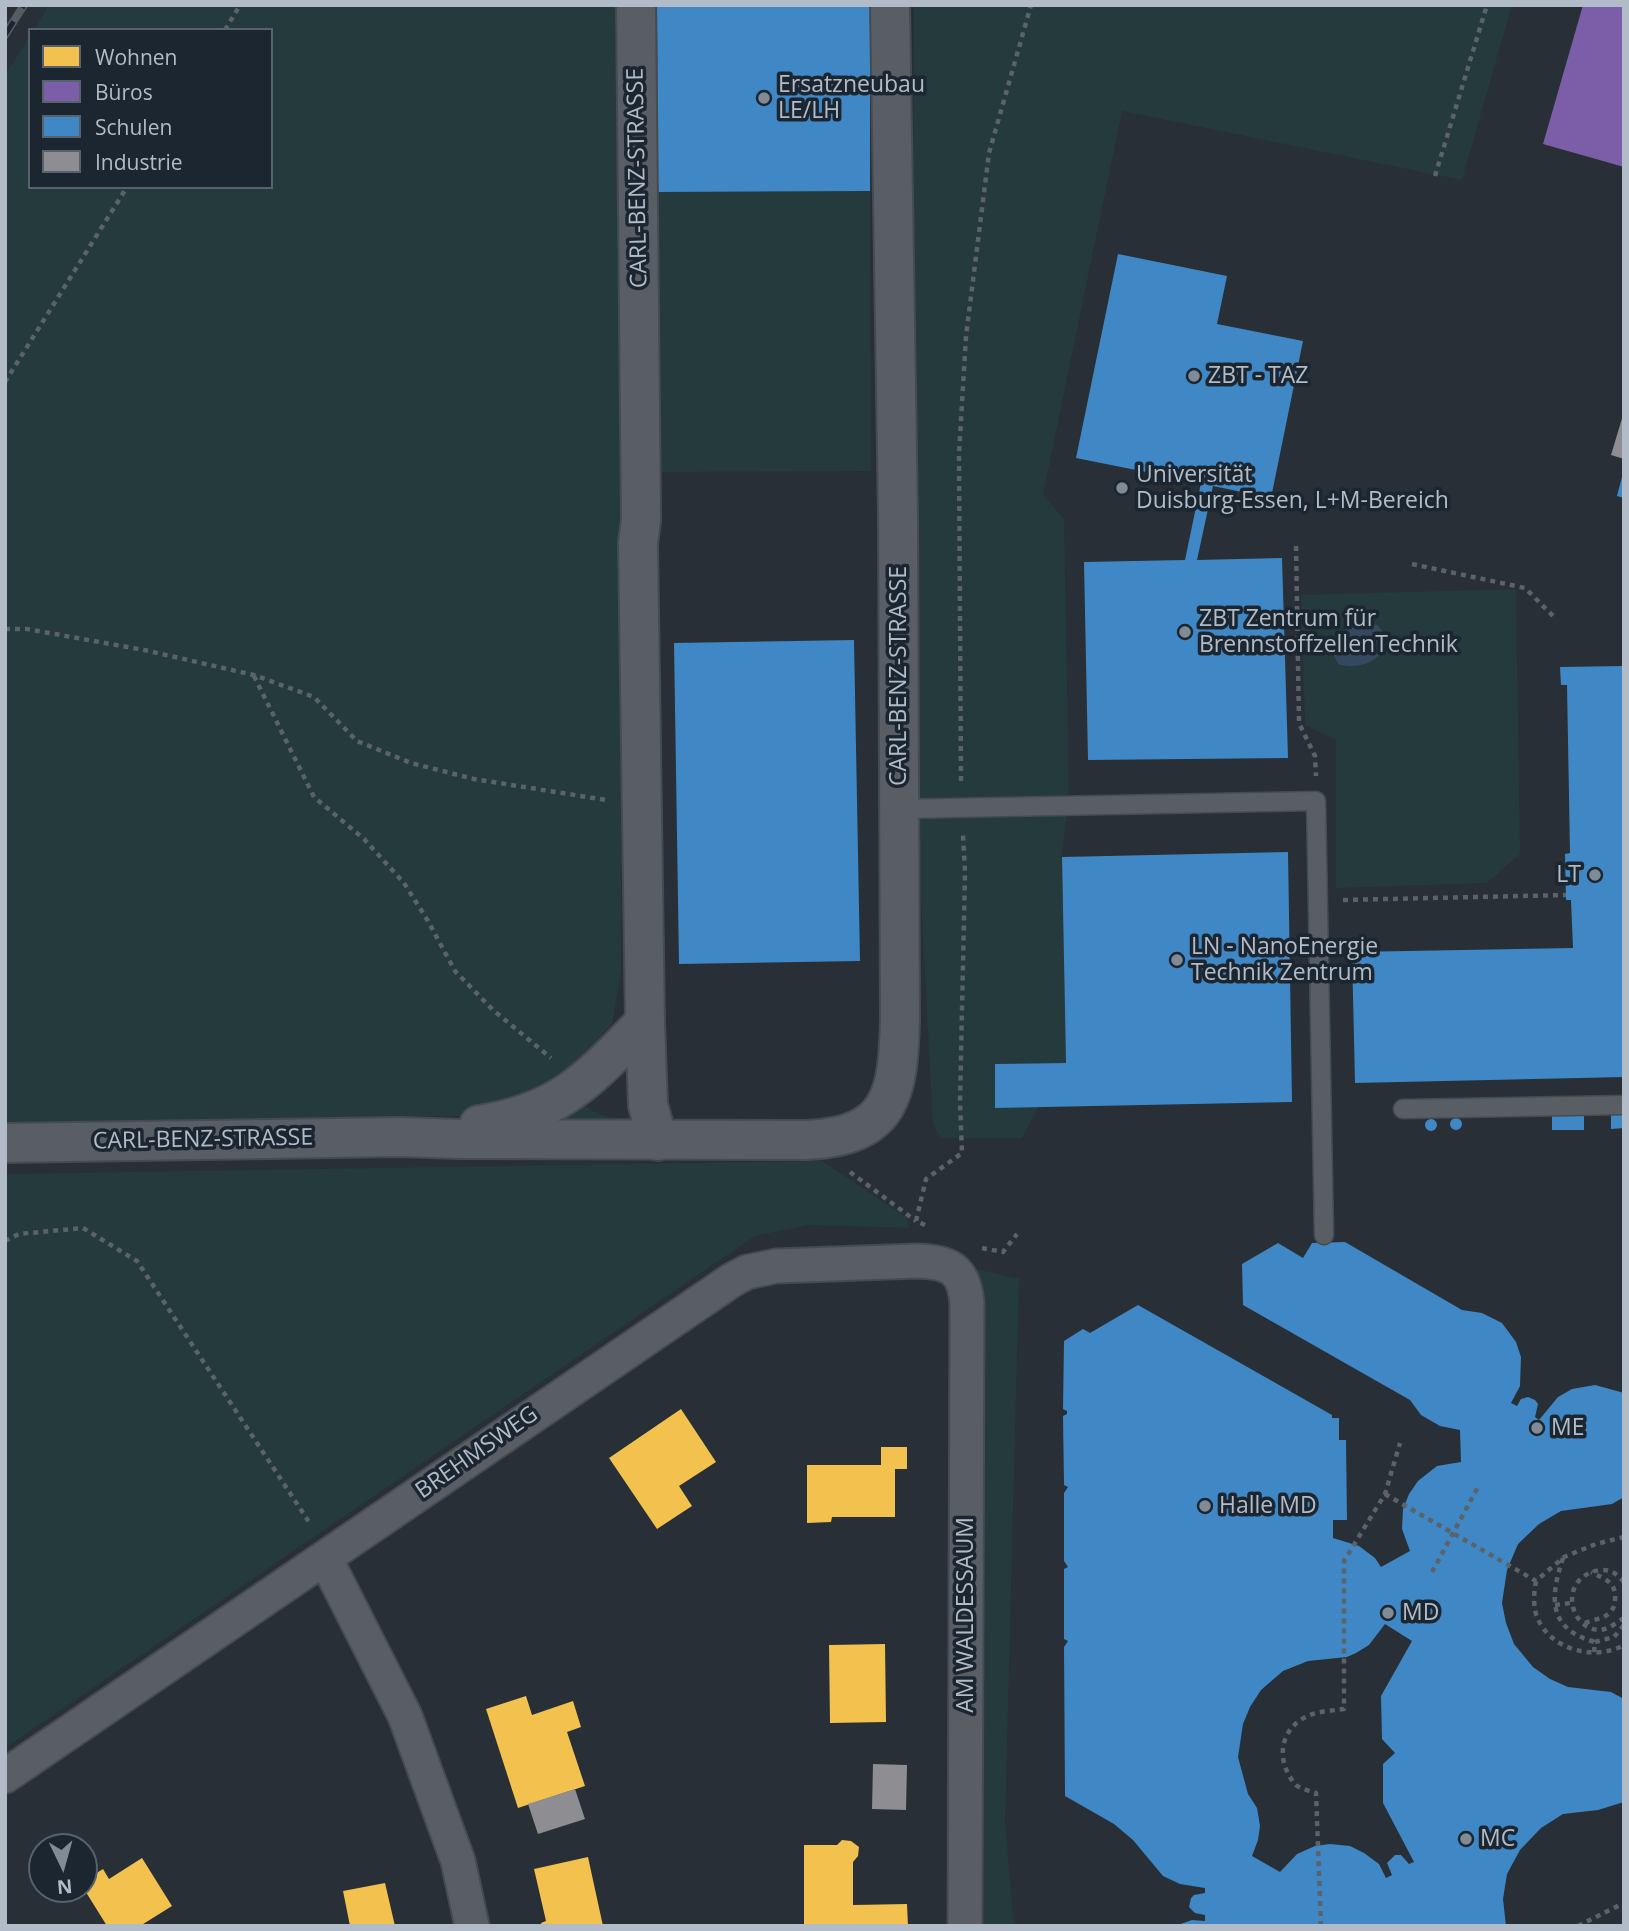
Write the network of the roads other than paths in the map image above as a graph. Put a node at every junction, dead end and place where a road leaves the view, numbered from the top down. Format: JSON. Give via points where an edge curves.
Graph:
{"nodes":[{"id":1,"x":636,"y":5,"type":"edge"},
{"id":2,"x":890,"y":5,"type":"edge"},
{"id":3,"x":899,"y":809,"type":"junction"},
{"id":4,"x":645,"y":1022,"type":"junction"},
{"id":5,"x":1624,"y":1105,"type":"edge"},
{"id":6,"x":1403,"y":1109,"type":"dead end"},
{"id":7,"x":400,"y":1137,"type":"junction"},
{"id":8,"x":658,"y":1141,"type":"junction"},
{"id":9,"x":5,"y":1143,"type":"edge"},
{"id":10,"x":1324,"y":1235,"type":"dead end"},
{"id":11,"x":967,"y":1303,"type":"joint"},
{"id":12,"x":325,"y":1558,"type":"junction"},
{"id":13,"x":5,"y":1776,"type":"edge"},
{"id":14,"x":472,"y":1926,"type":"edge"},
{"id":15,"x":965,"y":1926,"type":"edge"}],
"edges":[{"from":1,"to":4,"type":"street","name":"CARL-BENZ-STRASSE"},
{"from":2,"to":3,"type":"street","name":"CARL-BENZ-STRASSE"},
{"from":3,"to":8,"type":"street","name":"CARL-BENZ-STRASSE","via":[[900,1019],[897,1077],[886,1106],[872,1122],[841,1136]]},
{"from":3,"to":10,"type":"lane","via":[[1316,801]]},
{"from":4,"to":7,"type":"street","name":"CARL-BENZ-STRASSE","via":[[582,1085],[548,1106],[496,1122]]},
{"from":4,"to":8,"type":"street","name":"CARL-BENZ-STRASSE","via":[[648,1105]]},
{"from":5,"to":6,"type":"lane"},
{"from":7,"to":8,"type":"street","name":"CARL-BENZ-STRASSE"},
{"from":7,"to":9,"type":"street","name":"CARL-BENZ-STRASSE"},
{"from":11,"to":12,"type":"street","name":"BREHMSWEG","via":[[959,1274],[946,1265],[917,1261],[776,1266],[747,1272]]},
{"from":11,"to":15,"type":"street","name":"AM WALDESSAUM"},
{"from":12,"to":13,"type":"street","name":"BREHMSWEG"},
{"from":12,"to":14,"type":"street","via":[[405,1716],[458,1861]]}]}
